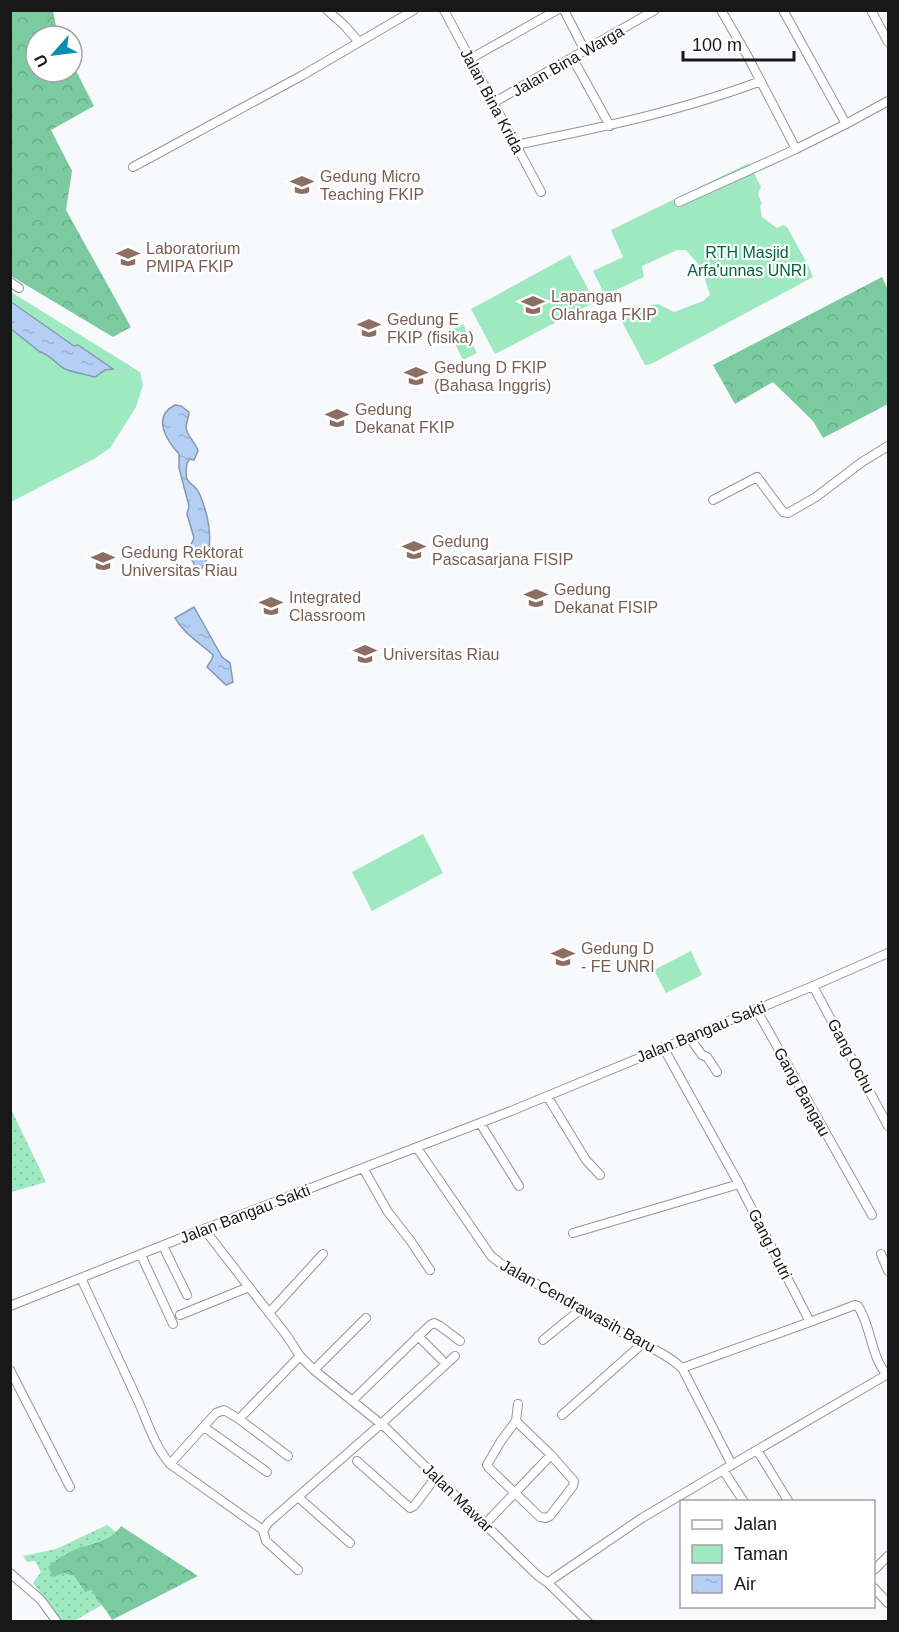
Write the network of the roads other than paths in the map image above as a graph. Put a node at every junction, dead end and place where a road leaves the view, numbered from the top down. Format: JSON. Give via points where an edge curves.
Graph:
{"nodes":[{"id":1,"x":327,"y":10,"type":"edge"},
{"id":2,"x":414,"y":10,"type":"edge"},
{"id":3,"x":557,"y":10,"type":"edge"},
{"id":4,"x":564,"y":10,"type":"edge"},
{"id":5,"x":655,"y":10,"type":"edge"},
{"id":6,"x":721,"y":10,"type":"edge"},
{"id":7,"x":783,"y":10,"type":"edge"},
{"id":8,"x":871,"y":10,"type":"edge"},
{"id":9,"x":448,"y":12,"type":"edge"},
{"id":10,"x":359,"y":42,"type":"junction"},
{"id":11,"x":888,"y":42,"type":"edge"},
{"id":12,"x":585,"y":51,"type":"junction"},
{"id":13,"x":470,"y":58,"type":"junction"},
{"id":14,"x":573,"y":59,"type":"junction"},
{"id":15,"x":761,"y":81,"type":"junction"},
{"id":16,"x":888,"y":101,"type":"edge"},
{"id":17,"x":493,"y":103,"type":"junction"},
{"id":18,"x":846,"y":124,"type":"junction"},
{"id":19,"x":610,"y":126,"type":"junction"},
{"id":20,"x":516,"y":146,"type":"junction"},
{"id":21,"x":796,"y":148,"type":"junction"},
{"id":22,"x":133,"y":167,"type":"dead end"},
{"id":23,"x":541,"y":192,"type":"dead end"},
{"id":24,"x":679,"y":202,"type":"dead end"},
{"id":25,"x":10,"y":282,"type":"edge"},
{"id":26,"x":19,"y":288,"type":"dead end"},
{"id":27,"x":888,"y":446,"type":"edge"},
{"id":28,"x":713,"y":501,"type":"dead end"},
{"id":29,"x":888,"y":953,"type":"edge"},
{"id":30,"x":813,"y":986,"type":"junction"},
{"id":31,"x":756,"y":1009,"type":"junction"},
{"id":32,"x":689,"y":1037,"type":"junction"},
{"id":33,"x":663,"y":1047,"type":"junction"},
{"id":34,"x":717,"y":1072,"type":"dead end"},
{"id":35,"x":547,"y":1096,"type":"junction"},
{"id":36,"x":480,"y":1123,"type":"junction"},
{"id":37,"x":888,"y":1123,"type":"edge"},
{"id":38,"x":417,"y":1148,"type":"junction"},
{"id":39,"x":363,"y":1168,"type":"junction"},
{"id":40,"x":600,"y":1174,"type":"dead end"},
{"id":41,"x":739,"y":1184,"type":"junction"},
{"id":42,"x":519,"y":1186,"type":"dead end"},
{"id":43,"x":872,"y":1215,"type":"dead end"},
{"id":44,"x":204,"y":1229,"type":"junction"},
{"id":45,"x":573,"y":1233,"type":"dead end"},
{"id":46,"x":163,"y":1246,"type":"junction"},
{"id":47,"x":323,"y":1254,"type":"dead end"},
{"id":48,"x":881,"y":1254,"type":"dead end"},
{"id":49,"x":141,"y":1255,"type":"junction"},
{"id":50,"x":430,"y":1270,"type":"dead end"},
{"id":51,"x":888,"y":1271,"type":"edge"},
{"id":52,"x":81,"y":1278,"type":"junction"},
{"id":53,"x":249,"y":1287,"type":"junction"},
{"id":54,"x":187,"y":1295,"type":"dead end"},
{"id":55,"x":10,"y":1306,"type":"edge"},
{"id":56,"x":581,"y":1309,"type":"junction"},
{"id":57,"x":269,"y":1313,"type":"junction"},
{"id":58,"x":180,"y":1316,"type":"dead end"},
{"id":59,"x":366,"y":1318,"type":"dead end"},
{"id":60,"x":810,"y":1323,"type":"junction"},
{"id":61,"x":173,"y":1324,"type":"dead end"},
{"id":62,"x":418,"y":1336,"type":"junction"},
{"id":63,"x":543,"y":1340,"type":"dead end"},
{"id":64,"x":460,"y":1341,"type":"dead end"},
{"id":65,"x":642,"y":1344,"type":"junction"},
{"id":66,"x":300,"y":1356,"type":"junction"},
{"id":67,"x":454,"y":1356,"type":"dead end"},
{"id":68,"x":441,"y":1359,"type":"dead end"},
{"id":69,"x":682,"y":1368,"type":"junction"},
{"id":70,"x":10,"y":1370,"type":"edge"},
{"id":71,"x":314,"y":1370,"type":"junction"},
{"id":72,"x":888,"y":1375,"type":"edge"},
{"id":73,"x":352,"y":1401,"type":"junction"},
{"id":74,"x":518,"y":1404,"type":"dead end"},
{"id":75,"x":562,"y":1415,"type":"dead end"},
{"id":76,"x":239,"y":1419,"type":"junction"},
{"id":77,"x":516,"y":1421,"type":"junction"},
{"id":78,"x":381,"y":1424,"type":"junction"},
{"id":79,"x":204,"y":1427,"type":"junction"},
{"id":80,"x":757,"y":1450,"type":"junction"},
{"id":81,"x":550,"y":1455,"type":"junction"},
{"id":82,"x":288,"y":1456,"type":"dead end"},
{"id":83,"x":357,"y":1461,"type":"dead end"},
{"id":84,"x":170,"y":1464,"type":"junction"},
{"id":85,"x":732,"y":1465,"type":"junction"},
{"id":86,"x":723,"y":1470,"type":"junction"},
{"id":87,"x":267,"y":1472,"type":"dead end"},
{"id":88,"x":436,"y":1477,"type":"junction"},
{"id":89,"x":70,"y":1488,"type":"dead end"},
{"id":90,"x":515,"y":1494,"type":"junction"},
{"id":91,"x":298,"y":1497,"type":"junction"},
{"id":92,"x":743,"y":1500,"type":"edge"},
{"id":93,"x":788,"y":1500,"type":"edge"},
{"id":94,"x":485,"y":1524,"type":"junction"},
{"id":95,"x":264,"y":1530,"type":"junction"},
{"id":96,"x":350,"y":1543,"type":"dead end"},
{"id":97,"x":888,"y":1556,"type":"edge"},
{"id":98,"x":875,"y":1568,"type":"edge"},
{"id":99,"x":298,"y":1570,"type":"dead end"},
{"id":100,"x":10,"y":1573,"type":"edge"},
{"id":101,"x":21,"y":1581,"type":"junction"},
{"id":102,"x":548,"y":1583,"type":"junction"},
{"id":103,"x":10,"y":1585,"type":"edge"},
{"id":104,"x":875,"y":1590,"type":"edge"},
{"id":105,"x":888,"y":1603,"type":"edge"},
{"id":106,"x":57,"y":1622,"type":"edge"},
{"id":107,"x":588,"y":1622,"type":"edge"}],
"edges":[{"from":1,"to":10,"type":"street"},
{"from":2,"to":10,"type":"street"},
{"from":3,"to":13,"type":"street"},
{"from":4,"to":12,"type":"street"},
{"from":5,"to":12,"type":"street","name":"Jalan Bina Warga"},
{"from":6,"to":15,"type":"street"},
{"from":7,"to":18,"type":"street"},
{"from":8,"to":11,"type":"street"},
{"from":9,"to":13,"type":"street","name":"Jalan Bina Krida"},
{"from":10,"to":22,"type":"street"},
{"from":12,"to":14,"type":"street","name":"Jalan Bina Warga"},
{"from":13,"to":17,"type":"street","name":"Jalan Bina Krida"},
{"from":14,"to":17,"type":"street","name":"Jalan Bina Warga"},
{"from":14,"to":19,"type":"street"},
{"from":15,"to":19,"type":"street"},
{"from":15,"to":21,"type":"street"},
{"from":16,"to":18,"type":"street"},
{"from":17,"to":20,"type":"street","name":"Jalan Bina Krida"},
{"from":18,"to":21,"type":"street"},
{"from":19,"to":20,"type":"street"},
{"from":20,"to":23,"type":"street","name":"Jalan Bina Krida"},
{"from":21,"to":24,"type":"street"},
{"from":25,"to":26,"type":"street"},
{"from":27,"to":28,"type":"street","via":[[788,513],[783,512],[757,477]]},
{"from":29,"to":30,"type":"street","name":"Jalan Bangau Sakti"},
{"from":30,"to":31,"type":"street","name":"Jalan Bangau Sakti"},
{"from":30,"to":37,"type":"street","name":"Gang Ochu"},
{"from":31,"to":32,"type":"street","name":"Jalan Bangau Sakti"},
{"from":31,"to":43,"type":"street","name":"Gang Bangau"},
{"from":32,"to":33,"type":"street","name":"Jalan Bangau Sakti"},
{"from":32,"to":34,"type":"street"},
{"from":33,"to":35,"type":"street","name":"Jalan Bangau Sakti"},
{"from":33,"to":41,"type":"street","name":"Gang Putri"},
{"from":35,"to":36,"type":"street","name":"Jalan Bangau Sakti"},
{"from":35,"to":40,"type":"street","via":[[586,1160]]},
{"from":36,"to":38,"type":"street","name":"Jalan Bangau Sakti"},
{"from":36,"to":42,"type":"street"},
{"from":38,"to":39,"type":"street","name":"Jalan Bangau Sakti"},
{"from":38,"to":56,"type":"street","name":"Jalan Cendrawasih Baru","via":[[491,1256]]},
{"from":39,"to":44,"type":"street","name":"Jalan Bangau Sakti"},
{"from":39,"to":50,"type":"street","via":[[388,1212]]},
{"from":41,"to":45,"type":"street"},
{"from":41,"to":60,"type":"street","name":"Gang Putri"},
{"from":44,"to":46,"type":"street","name":"Jalan Bangau Sakti"},
{"from":44,"to":53,"type":"street","name":"Jalan Mawar"},
{"from":46,"to":49,"type":"street","name":"Jalan Bangau Sakti"},
{"from":46,"to":54,"type":"street"},
{"from":47,"to":57,"type":"street"},
{"from":48,"to":51,"type":"street"},
{"from":49,"to":52,"type":"street","name":"Jalan Bangau Sakti"},
{"from":49,"to":61,"type":"street"},
{"from":52,"to":55,"type":"street","name":"Jalan Bangau Sakti"},
{"from":52,"to":84,"type":"street","via":[[148,1428]]},
{"from":53,"to":57,"type":"street","name":"Jalan Mawar"},
{"from":53,"to":58,"type":"street"},
{"from":56,"to":63,"type":"street"},
{"from":56,"to":65,"type":"street","name":"Jalan Cendrawasih Baru"},
{"from":57,"to":66,"type":"street","name":"Jalan Mawar"},
{"from":59,"to":71,"type":"street"},
{"from":60,"to":69,"type":"street"},
{"from":60,"to":72,"type":"street","via":[[858,1306],[876,1360]]},
{"from":62,"to":64,"type":"street","via":[[434,1323]]},
{"from":62,"to":68,"type":"street"},
{"from":62,"to":73,"type":"street"},
{"from":65,"to":69,"type":"street","name":"Jalan Cendrawasih Baru"},
{"from":65,"to":75,"type":"street"},
{"from":66,"to":71,"type":"street","name":"Jalan Mawar"},
{"from":66,"to":76,"type":"street"},
{"from":67,"to":78,"type":"street"},
{"from":69,"to":85,"type":"street","name":"Jalan Cendrawasih Baru"},
{"from":70,"to":89,"type":"street"},
{"from":71,"to":73,"type":"street","name":"Jalan Mawar"},
{"from":72,"to":80,"type":"street"},
{"from":73,"to":78,"type":"street","name":"Jalan Mawar"},
{"from":74,"to":77,"type":"street"},
{"from":76,"to":79,"type":"street","via":[[221,1410]]},
{"from":76,"to":82,"type":"street"},
{"from":77,"to":81,"type":"street"},
{"from":77,"to":90,"type":"street","via":[[487,1465]]},
{"from":78,"to":88,"type":"street","name":"Jalan Mawar"},
{"from":78,"to":91,"type":"street"},
{"from":79,"to":84,"type":"street"},
{"from":79,"to":87,"type":"street"},
{"from":80,"to":85,"type":"street"},
{"from":80,"to":93,"type":"street"},
{"from":81,"to":90,"type":"street"},
{"from":81,"to":90,"type":"street","via":[[574,1483],[550,1516],[540,1517]]},
{"from":83,"to":88,"type":"street","via":[[410,1508]]},
{"from":84,"to":95,"type":"street"},
{"from":85,"to":86,"type":"street"},
{"from":86,"to":92,"type":"street"},
{"from":86,"to":102,"type":"street","via":[[642,1518]]},
{"from":88,"to":94,"type":"street","name":"Jalan Mawar"},
{"from":90,"to":94,"type":"street"},
{"from":91,"to":95,"type":"street"},
{"from":91,"to":96,"type":"street"},
{"from":94,"to":102,"type":"street","name":"Jalan Mawar"},
{"from":95,"to":99,"type":"street","via":[[266,1540]]},
{"from":97,"to":98,"type":"street"},
{"from":100,"to":101,"type":"street"},
{"from":101,"to":103,"type":"street"},
{"from":101,"to":106,"type":"street"},
{"from":102,"to":107,"type":"street","name":"Jalan Mawar"},
{"from":104,"to":105,"type":"street"}]}
